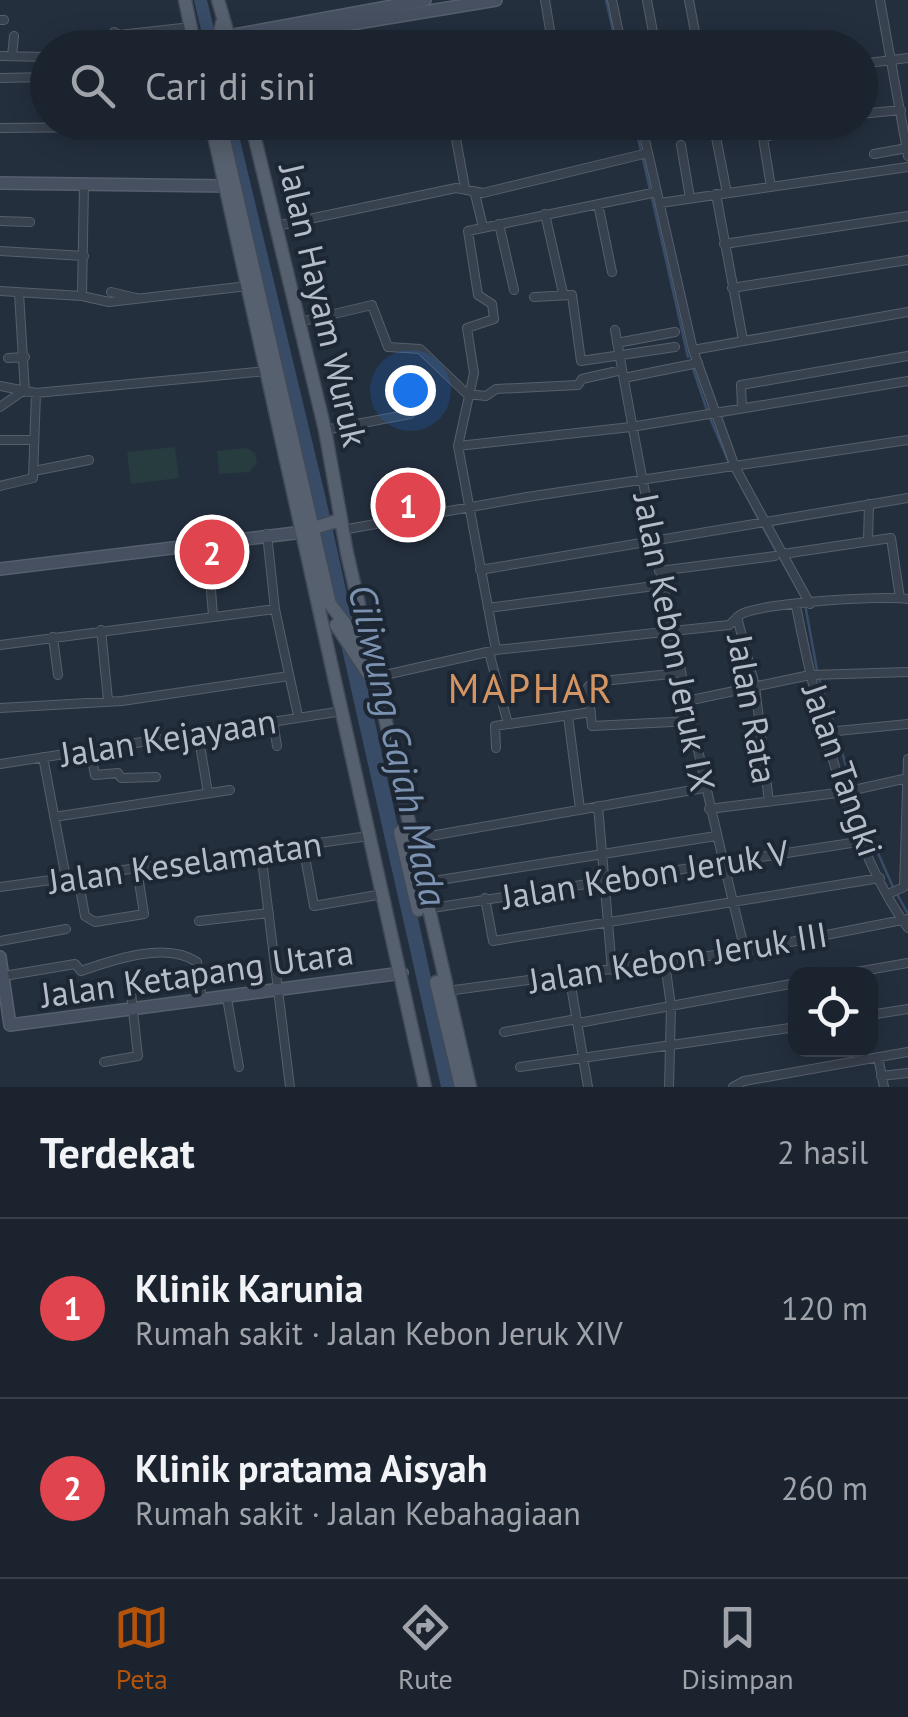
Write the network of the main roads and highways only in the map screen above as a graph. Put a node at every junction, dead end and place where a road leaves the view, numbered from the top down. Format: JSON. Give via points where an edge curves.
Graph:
{"nodes":[{"id":1,"x":185,"y":0,"type":"edge"},
{"id":2,"x":218,"y":0,"type":"edge"},
{"id":3,"x":222,"y":21,"type":"junction"},
{"id":4,"x":191,"y":27,"type":"junction"},
{"id":5,"x":191,"y":30,"type":"edge"},
{"id":6,"x":198,"y":30,"type":"edge"},
{"id":7,"x":225,"y":30,"type":"edge"},
{"id":8,"x":225,"y":30,"type":"edge"},
{"id":9,"x":217,"y":140,"type":"edge"},
{"id":10,"x":218,"y":140,"type":"edge"},
{"id":11,"x":255,"y":140,"type":"edge"},
{"id":12,"x":262,"y":326,"type":"junction"},
{"id":13,"x":338,"y":524,"type":"junction"},
{"id":14,"x":309,"y":531,"type":"junction"},
{"id":15,"x":328,"y":605,"type":"junction"},
{"id":16,"x":369,"y":670,"type":"junction"},
{"id":17,"x":387,"y":727,"type":"junction"},
{"id":18,"x":348,"y":741,"type":"junction"},
{"id":19,"x":425,"y":1087,"type":"edge"},
{"id":20,"x":461,"y":1087,"type":"edge"},
{"id":21,"x":470,"y":1087,"type":"edge"}],
"edges":[{"from":1,"to":4,"type":"main road"},
{"from":2,"to":3,"type":"main road"},
{"from":3,"to":7,"type":"main road"},
{"from":3,"to":8,"type":"main road"},
{"from":4,"to":5,"type":"main road"},
{"from":4,"to":6,"type":"main road"},
{"from":9,"to":12,"type":"main road"},
{"from":10,"to":12,"type":"main road"},
{"from":11,"to":13,"type":"main road","name":"Jalan Hayam Wuruk","via":[[325,430]]},
{"from":12,"to":14,"type":"main road"},
{"from":12,"to":14,"type":"main road","via":[[267,371]]},
{"from":13,"to":14,"type":"main road"},
{"from":13,"to":16,"type":"main road","name":"Jalan Hayam Wuruk"},
{"from":14,"to":15,"type":"main road"},
{"from":14,"to":18,"type":"main road","via":[[302,556]]},
{"from":15,"to":16,"type":"main road"},
{"from":15,"to":17,"type":"main road","via":[[370,659]]},
{"from":15,"to":18,"type":"main road"},
{"from":16,"to":17,"type":"main road","name":"Jalan Hayam Wuruk"},
{"from":16,"to":20,"type":"main road","name":"Jalan Hayam Wuruk","via":[[403,848]]},
{"from":17,"to":21,"type":"main road","name":"Jalan Hayam Wuruk"},
{"from":18,"to":19,"type":"main road"}]}
